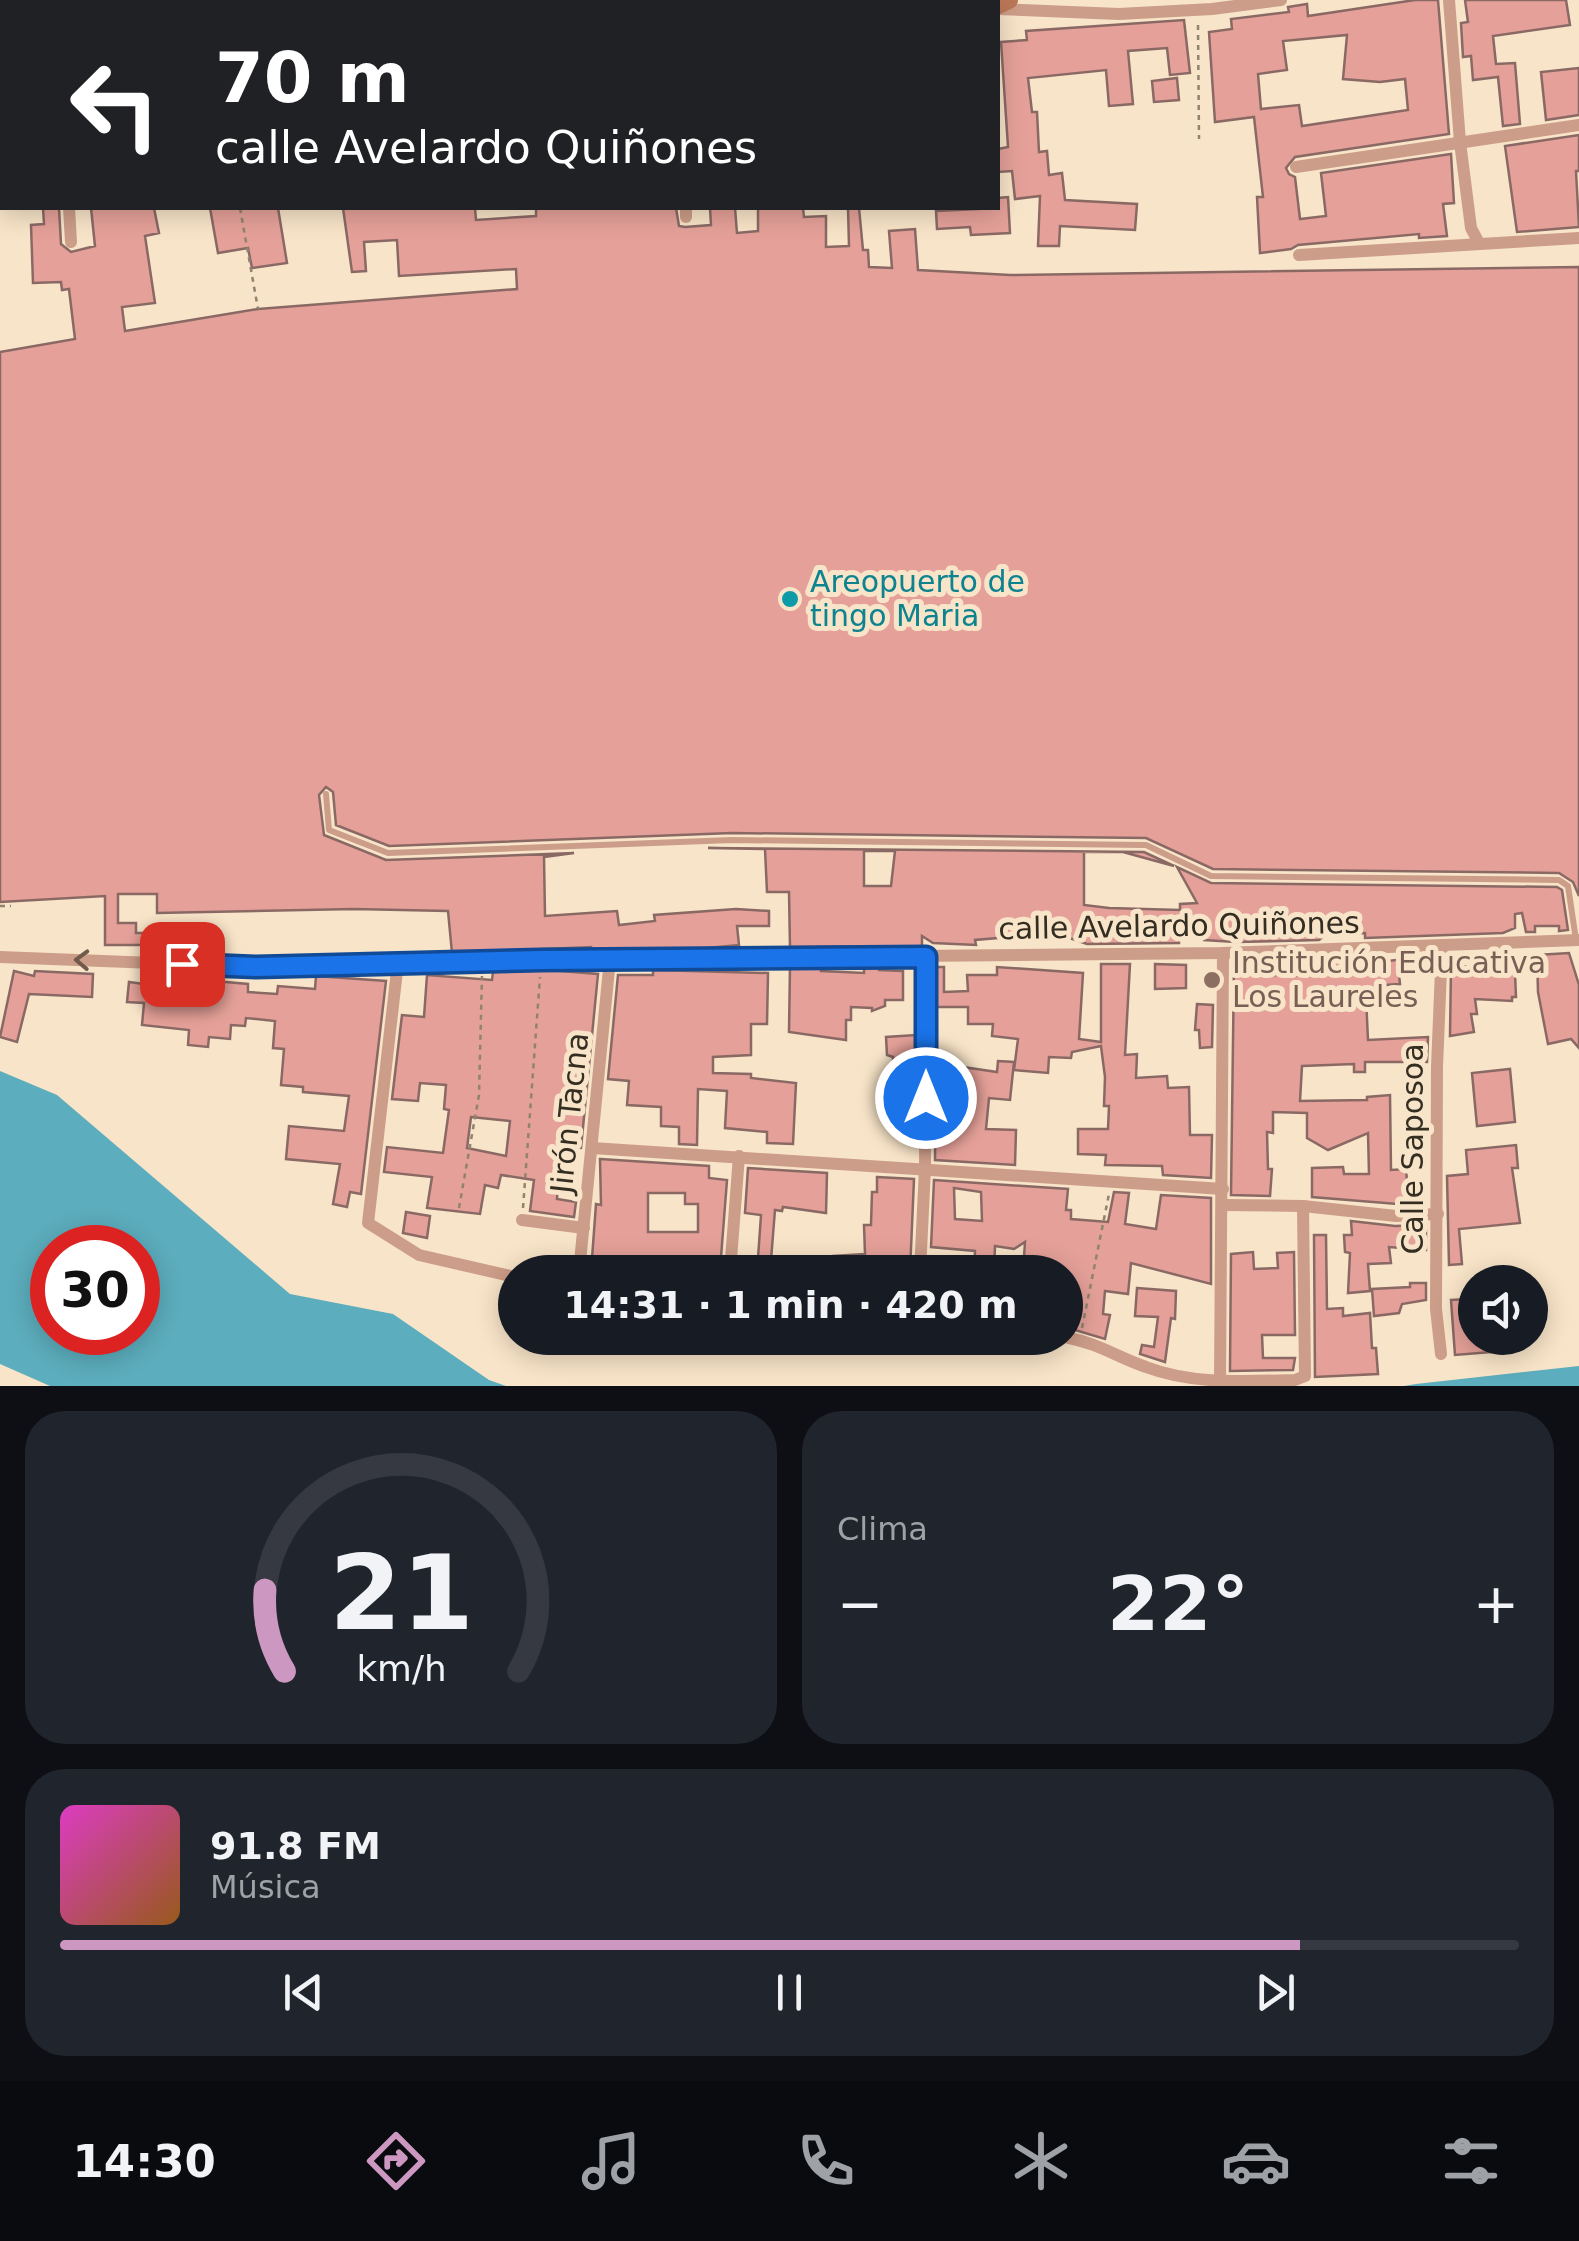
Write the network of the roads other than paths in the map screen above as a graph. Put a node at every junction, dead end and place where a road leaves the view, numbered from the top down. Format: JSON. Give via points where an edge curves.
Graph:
{"nodes":[{"id":1,"x":1282,"y":0,"type":"edge"},
{"id":2,"x":1448,"y":0,"type":"edge"},
{"id":3,"x":1000,"y":7,"type":"edge"},
{"id":4,"x":1579,"y":126,"type":"edge"},
{"id":5,"x":1460,"y":142,"type":"junction"},
{"id":6,"x":1296,"y":167,"type":"dead end"},
{"id":7,"x":69,"y":210,"type":"edge"},
{"id":8,"x":1579,"y":238,"type":"edge"},
{"id":9,"x":72,"y":242,"type":"dead end"},
{"id":10,"x":1479,"y":243,"type":"junction"},
{"id":11,"x":1299,"y":255,"type":"dead end"},
{"id":12,"x":326,"y":794,"type":"dead end"},
{"id":13,"x":1577,"y":940,"type":"edge"},
{"id":14,"x":1442,"y":945,"type":"junction"},
{"id":15,"x":1223,"y":953,"type":"junction"},
{"id":16,"x":0,"y":957,"type":"edge"},
{"id":17,"x":926,"y":957,"type":"junction"},
{"id":18,"x":610,"y":959,"type":"junction"},
{"id":19,"x":398,"y":962,"type":"junction"},
{"id":20,"x":592,"y":1148,"type":"junction"},
{"id":21,"x":739,"y":1156,"type":"junction"},
{"id":22,"x":925,"y":1168,"type":"junction"},
{"id":23,"x":1223,"y":1189,"type":"junction"},
{"id":24,"x":1223,"y":1205,"type":"junction"},
{"id":25,"x":1304,"y":1206,"type":"junction"},
{"id":26,"x":1438,"y":1214,"type":"junction"},
{"id":27,"x":522,"y":1220,"type":"road end"},
{"id":28,"x":584,"y":1228,"type":"junction"},
{"id":29,"x":581,"y":1255,"type":"edge"},
{"id":30,"x":731,"y":1255,"type":"edge"},
{"id":31,"x":921,"y":1255,"type":"edge"},
{"id":32,"x":498,"y":1273,"type":"edge"},
{"id":33,"x":1083,"y":1341,"type":"edge"},
{"id":34,"x":1441,"y":1354,"type":"dead end"},
{"id":35,"x":1220,"y":1381,"type":"junction"}],
"edges":[{"from":1,"to":3,"type":"street","via":[[1120,14]]},
{"from":2,"to":5,"type":"street"},
{"from":4,"to":5,"type":"street"},
{"from":5,"to":6,"type":"street"},
{"from":5,"to":10,"type":"street"},
{"from":7,"to":9,"type":"street"},
{"from":8,"to":10,"type":"street"},
{"from":10,"to":11,"type":"street"},
{"from":12,"to":13,"type":"lane","via":[[330,830],[388,853],[732,840],[1146,845],[1210,876],[1559,880],[1568,886]]},
{"from":13,"to":14,"type":"street","name":"calle Avelardo Quiñones"},
{"from":14,"to":15,"type":"street","name":"calle Avelardo Quiñones"},
{"from":14,"to":26,"type":"street","name":"Calle Saposoa"},
{"from":15,"to":17,"type":"street","name":"calle Avelardo Quiñones"},
{"from":15,"to":23,"type":"street"},
{"from":19,"to":16,"type":"street","name":"calle Avelardo Quiñones","one_way":true,"via":[[256,967]]},
{"from":17,"to":18,"type":"street","name":"calle Avelardo Quiñones"},
{"from":17,"to":22,"type":"street"},
{"from":18,"to":19,"type":"street","name":"calle Avelardo Quiñones"},
{"from":18,"to":20,"type":"street","name":"Jirón Tacna"},
{"from":19,"to":32,"type":"street","via":[[368,1224],[419,1255]]},
{"from":20,"to":21,"type":"street"},
{"from":20,"to":28,"type":"street","name":"Jirón Tacna"},
{"from":21,"to":22,"type":"street"},
{"from":21,"to":30,"type":"street"},
{"from":22,"to":23,"type":"street"},
{"from":22,"to":31,"type":"street"},
{"from":23,"to":24,"type":"street"},
{"from":24,"to":25,"type":"street"},
{"from":24,"to":35,"type":"street"},
{"from":25,"to":26,"type":"street"},
{"from":25,"to":35,"type":"street","via":[[1304,1376]]},
{"from":26,"to":34,"type":"street","name":"Calle Saposoa"},
{"from":27,"to":28,"type":"street"},
{"from":28,"to":29,"type":"street","name":"Jirón Tacna"},
{"from":33,"to":35,"type":"street","via":[[1148,1368]]}]}
